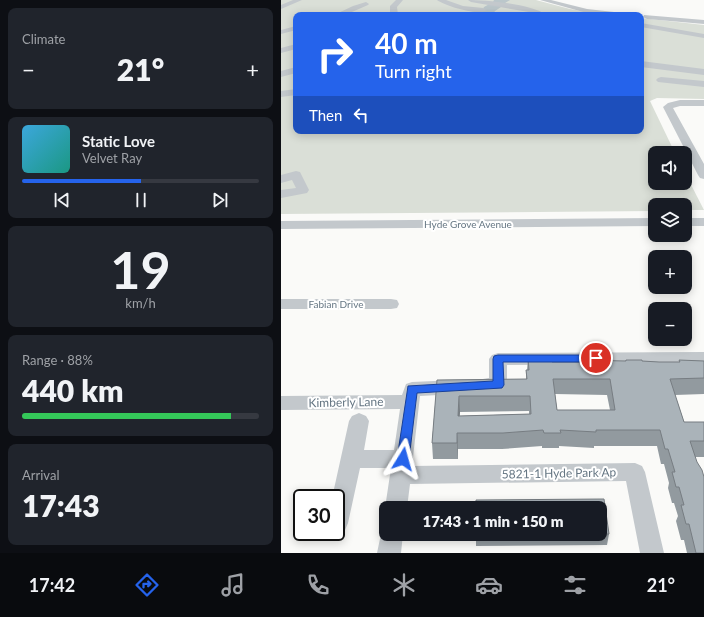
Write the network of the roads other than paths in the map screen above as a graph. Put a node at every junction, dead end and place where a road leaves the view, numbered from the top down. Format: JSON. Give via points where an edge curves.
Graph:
{"nodes":[{"id":1,"x":299,"y":0,"type":"edge"},
{"id":2,"x":400,"y":0,"type":"edge"},
{"id":3,"x":440,"y":0,"type":"edge"},
{"id":4,"x":471,"y":0,"type":"edge"},
{"id":5,"x":543,"y":0,"type":"edge"},
{"id":6,"x":366,"y":4,"type":"dead end"},
{"id":7,"x":281,"y":7,"type":"edge"},
{"id":8,"x":347,"y":12,"type":"edge"},
{"id":9,"x":394,"y":12,"type":"edge"},
{"id":10,"x":493,"y":12,"type":"dead end"},
{"id":11,"x":536,"y":12,"type":"edge"},
{"id":12,"x":596,"y":12,"type":"edge"},
{"id":13,"x":644,"y":16,"type":"edge"},
{"id":14,"x":704,"y":22,"type":"edge"},
{"id":15,"x":644,"y":26,"type":"edge"},
{"id":16,"x":293,"y":29,"type":"edge"},
{"id":17,"x":281,"y":32,"type":"edge"},
{"id":18,"x":704,"y":36,"type":"edge"},
{"id":19,"x":293,"y":47,"type":"edge"},
{"id":20,"x":281,"y":51,"type":"edge"},
{"id":21,"x":644,"y":64,"type":"edge"},
{"id":22,"x":293,"y":71,"type":"edge"},
{"id":23,"x":704,"y":72,"type":"edge"},
{"id":24,"x":281,"y":74,"type":"edge"},
{"id":25,"x":661,"y":80,"type":"dead end"},
{"id":26,"x":704,"y":84,"type":"edge"},
{"id":27,"x":293,"y":92,"type":"edge"},
{"id":28,"x":281,"y":94,"type":"edge"},
{"id":29,"x":704,"y":103,"type":"edge"},
{"id":30,"x":704,"y":175,"type":"edge"},
{"id":31,"x":281,"y":179,"type":"edge"},
{"id":32,"x":281,"y":194,"type":"edge"},
{"id":33,"x":648,"y":222,"type":"edge"},
{"id":34,"x":692,"y":222,"type":"edge"},
{"id":35,"x":704,"y":222,"type":"edge"},
{"id":36,"x":281,"y":225,"type":"edge"},
{"id":37,"x":281,"y":304,"type":"edge"},
{"id":38,"x":391,"y":304,"type":"dead end"},
{"id":39,"x":704,"y":358,"type":"edge"},
{"id":40,"x":411,"y":395,"type":"junction"},
{"id":41,"x":281,"y":403,"type":"edge"},
{"id":42,"x":359,"y":421,"type":"dead end"},
{"id":43,"x":352,"y":459,"type":"junction"},
{"id":44,"x":402,"y":467,"type":"junction"},
{"id":45,"x":345,"y":489,"type":"edge"},
{"id":46,"x":397,"y":501,"type":"edge"},
{"id":47,"x":391,"y":541,"type":"edge"},
{"id":48,"x":389,"y":553,"type":"edge"},
{"id":49,"x":652,"y":553,"type":"edge"}],
"edges":[{"from":1,"to":7,"type":"street"},
{"from":2,"to":9,"type":"street","via":[[393,6]]},
{"from":3,"to":10,"type":"street","via":[[462,8]]},
{"from":4,"to":11,"type":"street"},
{"from":5,"to":12,"type":"street"},
{"from":6,"to":8,"type":"street","via":[[356,6]]},
{"from":13,"to":14,"type":"street"},
{"from":15,"to":18,"type":"street"},
{"from":16,"to":17,"type":"street"},
{"from":19,"to":20,"type":"street"},
{"from":21,"to":23,"type":"street"},
{"from":22,"to":24,"type":"street"},
{"from":25,"to":26,"type":"street"},
{"from":27,"to":28,"type":"street"},
{"from":29,"to":30,"type":"street","via":[[680,103],[668,107]]},
{"from":31,"to":32,"type":"street","via":[[297,175],[303,190]]},
{"from":33,"to":36,"type":"street","name":"Hyde Grove Avenue"},
{"from":34,"to":35,"type":"street"},
{"from":37,"to":38,"type":"street","name":"Fabian Drive"},
{"from":39,"to":40,"type":"street","name":"Kimberly Lane","via":[[498,359],[498,385]]},
{"from":40,"to":41,"type":"street","name":"Kimberly Lane"},
{"from":40,"to":44,"type":"street"},
{"from":42,"to":43,"type":"street"},
{"from":43,"to":44,"type":"street"},
{"from":43,"to":45,"type":"street"},
{"from":44,"to":46,"type":"street"},
{"from":44,"to":49,"type":"street","name":"5821-1 Hyde Park Ap","via":[[635,472]]},
{"from":47,"to":48,"type":"street"}]}
